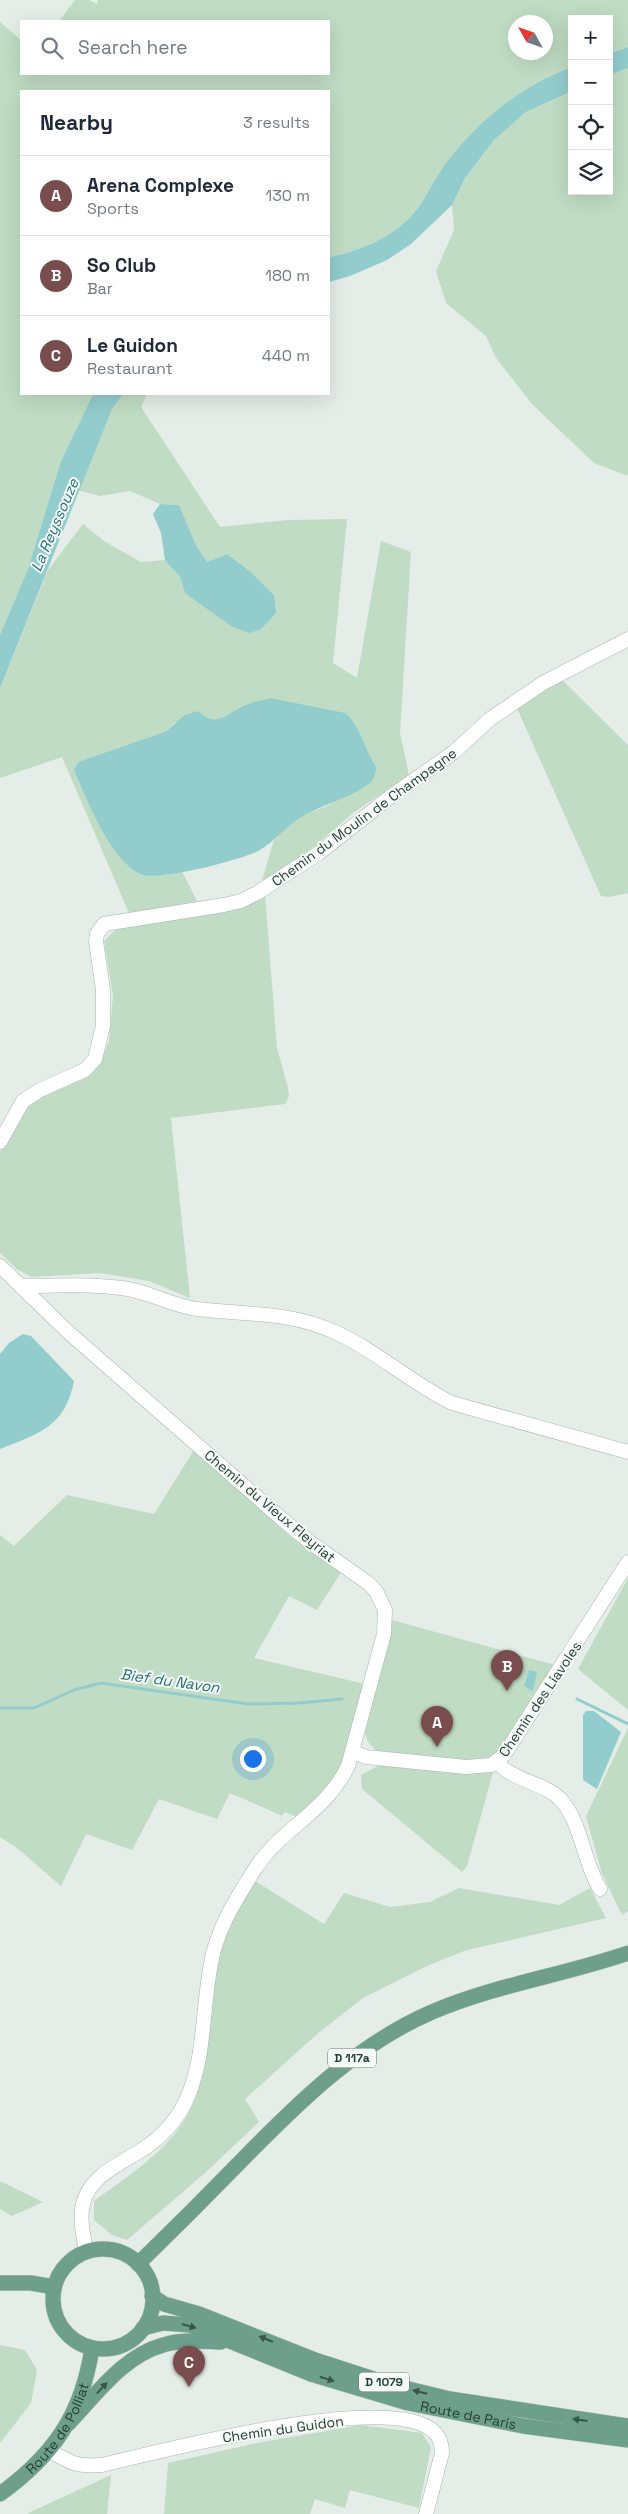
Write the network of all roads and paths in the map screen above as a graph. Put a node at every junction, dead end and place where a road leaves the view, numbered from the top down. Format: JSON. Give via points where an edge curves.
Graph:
{"nodes":[{"id":1,"x":628,"y":639,"type":"edge"},
{"id":2,"x":0,"y":1142,"type":"edge"},
{"id":3,"x":0,"y":1266,"type":"edge"},
{"id":4,"x":21,"y":1286,"type":"junction"},
{"id":5,"x":628,"y":1452,"type":"edge"},
{"id":6,"x":628,"y":1562,"type":"edge"},
{"id":7,"x":353,"y":1752,"type":"junction"},
{"id":8,"x":497,"y":1762,"type":"junction"},
{"id":9,"x":600,"y":1889,"type":"dead end"},
{"id":10,"x":628,"y":1953,"type":"edge"},
{"id":11,"x":86,"y":2252,"type":"junction"},
{"id":12,"x":138,"y":2264,"type":"junction"},
{"id":13,"x":0,"y":2283,"type":"edge"},
{"id":14,"x":54,"y":2287,"type":"junction"},
{"id":15,"x":152,"y":2296,"type":"junction"},
{"id":16,"x":143,"y":2328,"type":"junction"},
{"id":17,"x":232,"y":2342,"type":"junction"},
{"id":18,"x":92,"y":2348,"type":"junction"},
{"id":19,"x":68,"y":2424,"type":"junction"},
{"id":20,"x":628,"y":2426,"type":"edge"},
{"id":21,"x":628,"y":2440,"type":"edge"},
{"id":22,"x":49,"y":2450,"type":"junction"},
{"id":23,"x":0,"y":2494,"type":"edge"},
{"id":24,"x":426,"y":2514,"type":"edge"}],
"edges":[{"from":1,"to":2,"type":"street","name":"Chemin du Moulin de Champagne","via":[[573,666],[520,698],[319,853],[257,893],[224,905],[104,924],[96,934],[103,990],[103,1026],[95,1059],[85,1070],[23,1101]]},
{"from":3,"to":4,"type":"street","name":"Chemin du Vieux Fleyriat"},
{"from":4,"to":5,"type":"street","via":[[122,1288],[197,1309],[277,1314],[336,1332],[452,1403]]},
{"from":4,"to":7,"type":"street","name":"Chemin du Vieux Fleyriat","via":[[282,1519],[376,1591],[386,1610],[386,1622]]},
{"from":6,"to":8,"type":"street","name":"Chemin des Liavoles","via":[[511,1746]]},
{"from":7,"to":8,"type":"street","name":"Chemin des Liavoles","via":[[366,1758],[466,1767]]},
{"from":7,"to":11,"type":"street","name":"Chemin du Vieux Fleyriat","via":[[333,1792],[265,1854],[230,1911],[214,1950],[195,2075],[187,2097],[161,2136],[105,2173],[86,2194],[81,2216]]},
{"from":8,"to":9,"type":"street","via":[[508,1772],[545,1789],[562,1801]]},
{"from":10,"to":12,"type":"main road","number":"D 117a","via":[[456,2002],[380,2040],[328,2076]]},
{"from":11,"to":12,"type":"main road","via":[[118,2252]]},
{"from":11,"to":14,"type":"main road","via":[[63,2270]]},
{"from":12,"to":15,"type":"main road","via":[[149,2282]]},
{"from":13,"to":14,"type":"main road"},
{"from":14,"to":18,"type":"main road","via":[[55,2314],[60,2326],[80,2344]]},
{"from":15,"to":16,"type":"main road","via":[[149,2318]]},
{"from":20,"to":15,"type":"main road","name":"Route de Paris","number":"D 1079","one_way":true,"via":[[450,2400],[392,2385],[315,2360],[199,2314],[164,2304]]},
{"from":16,"to":17,"type":"main road","name":"Route de Paris","number":"D 1079","one_way":true,"via":[[175,2322]]},
{"from":16,"to":18,"type":"main road","via":[[120,2346]]},
{"from":19,"to":17,"type":"main road","one_way":true,"via":[[111,2378],[144,2352],[179,2342]]},
{"from":17,"to":21,"type":"main road","name":"Route de Paris","number":"D 1079","one_way":true,"via":[[311,2374],[408,2404],[523,2426]]},
{"from":18,"to":19,"type":"main road","name":"Route de Polliat","via":[[87,2380]]},
{"from":19,"to":22,"type":"main road","name":"Route de Polliat"},
{"from":22,"to":23,"type":"main road","name":"Route de Polliat"},
{"from":22,"to":24,"type":"street","name":"Chemin du Guidon","via":[[70,2464],[102,2465],[246,2432],[350,2419],[397,2420],[431,2430],[442,2444]]}]}
